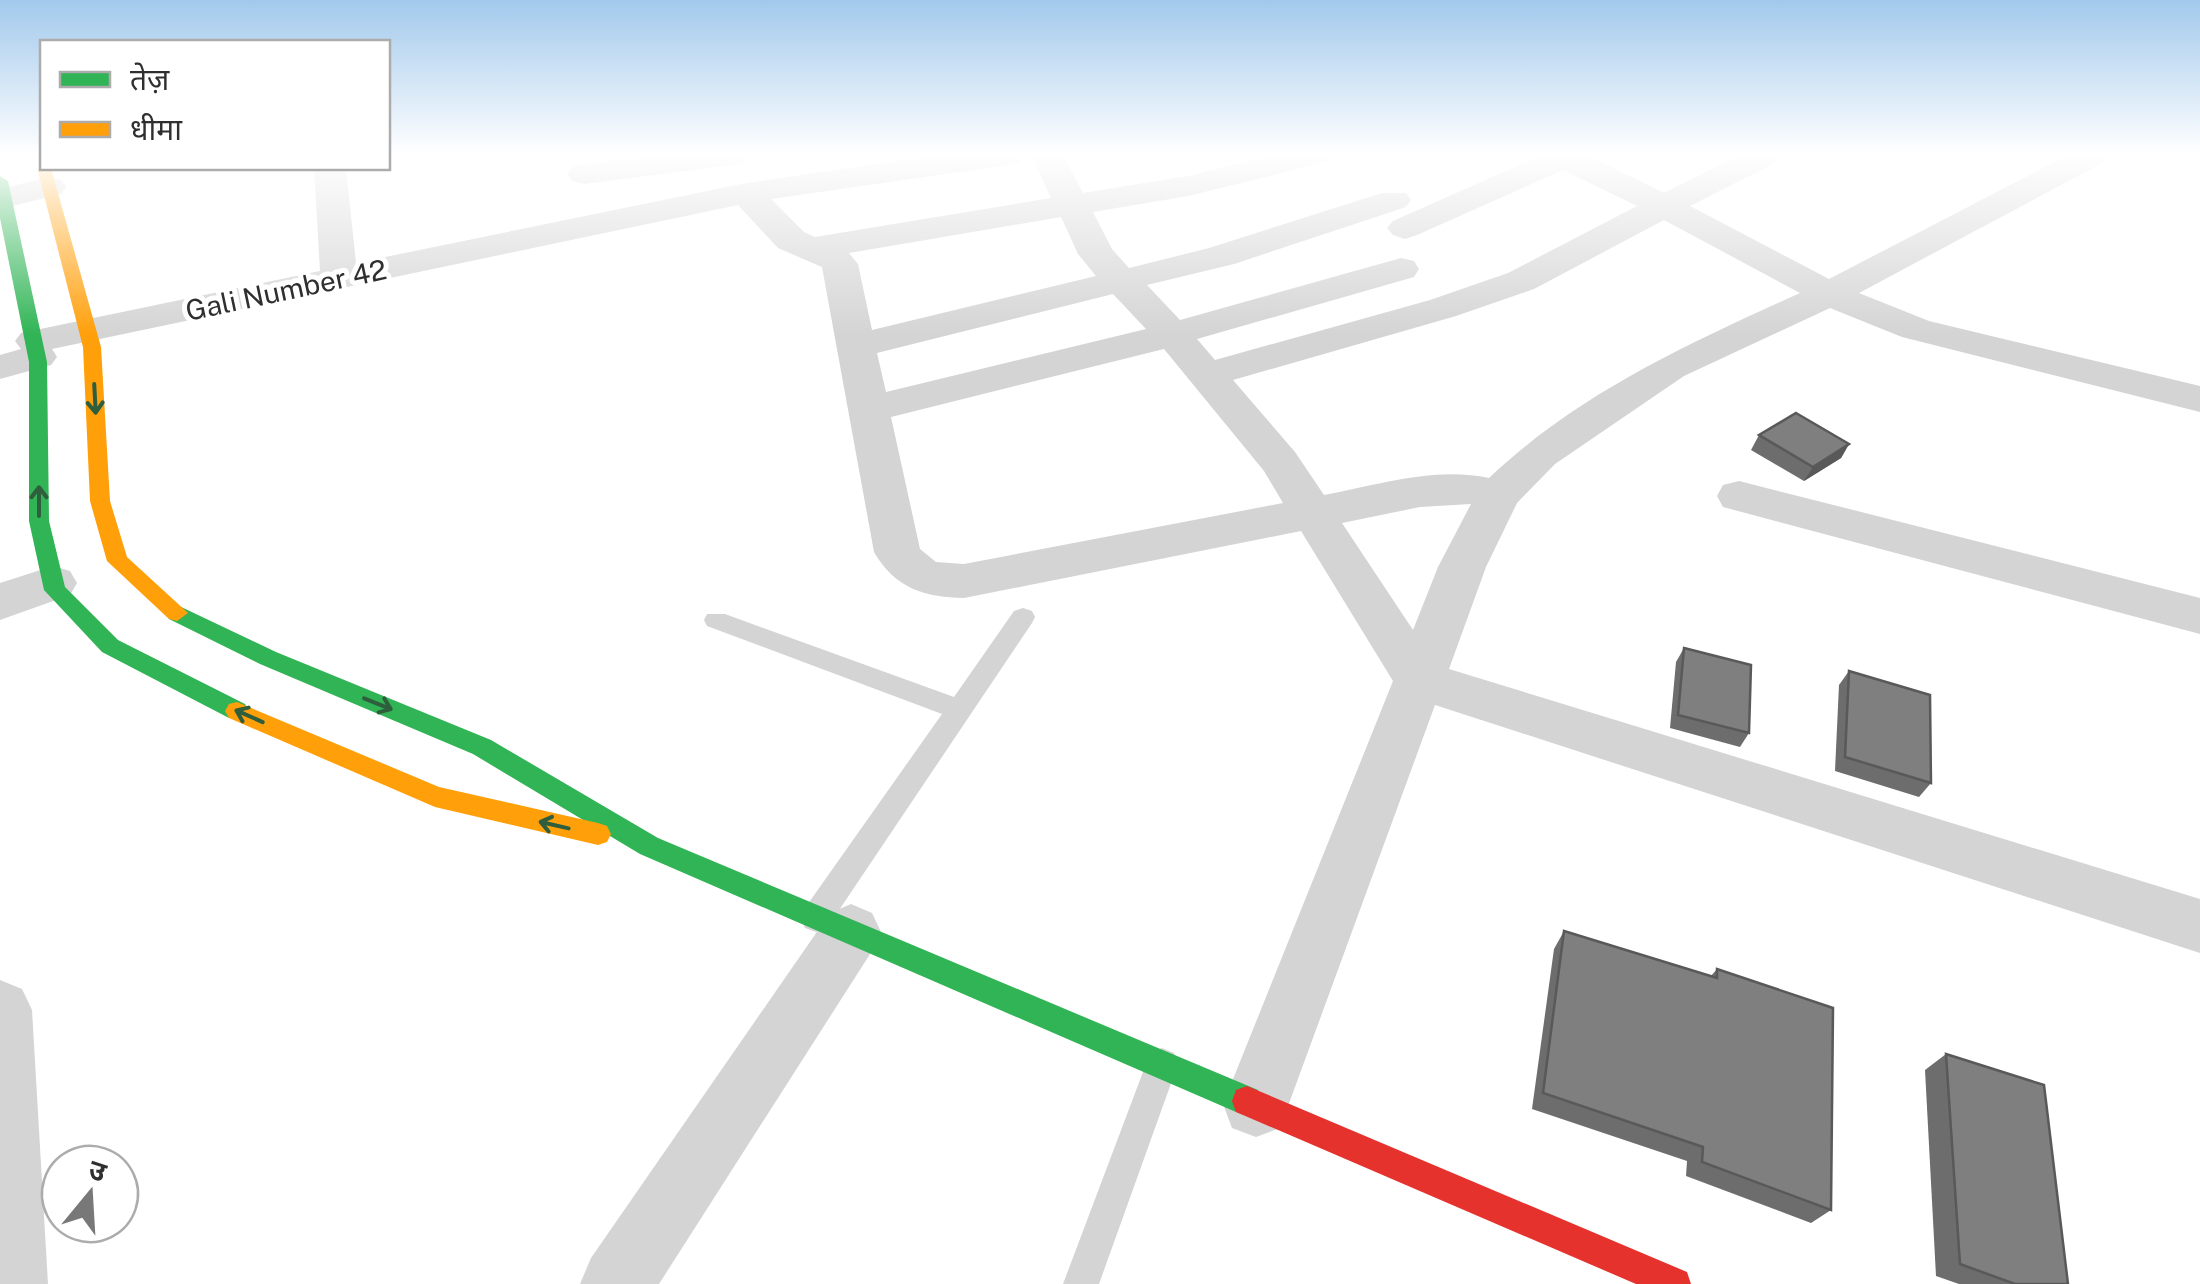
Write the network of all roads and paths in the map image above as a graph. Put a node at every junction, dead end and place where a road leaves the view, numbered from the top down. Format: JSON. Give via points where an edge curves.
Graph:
{"nodes":[{"id":1,"x":4,"y":215,"type":"edge"},
{"id":2,"x":57,"y":215,"type":"edge"},
{"id":3,"x":334,"y":215,"type":"edge"},
{"id":4,"x":583,"y":215,"type":"edge"},
{"id":5,"x":771,"y":215,"type":"edge"},
{"id":6,"x":1007,"y":215,"type":"edge"},
{"id":7,"x":1076,"y":215,"type":"edge"},
{"id":8,"x":1395,"y":215,"type":"edge"},
{"id":9,"x":1647,"y":215,"type":"edge"},
{"id":10,"x":1681,"y":215,"type":"edge"},
{"id":11,"x":1979,"y":215,"type":"edge"},
{"id":12,"x":807,"y":249,"type":"junction"},
{"id":13,"x":1401,"y":269,"type":"dead end"},
{"id":14,"x":339,"y":279,"type":"junction"},
{"id":15,"x":1121,"y":283,"type":"junction"},
{"id":16,"x":1828,"y":294,"type":"junction"},
{"id":17,"x":89,"y":330,"type":"junction"},
{"id":18,"x":1172,"y":334,"type":"junction"},
{"id":19,"x":856,"y":346,"type":"junction"},
{"id":20,"x":24,"y":355,"type":"edge"},
{"id":21,"x":1207,"y":375,"type":"junction"},
{"id":22,"x":2200,"y":399,"type":"edge"},
{"id":23,"x":869,"y":410,"type":"junction"},
{"id":24,"x":1498,"y":495,"type":"junction"},
{"id":25,"x":1739,"y":496,"type":"dead end"},
{"id":26,"x":1314,"y":516,"type":"junction"},
{"id":27,"x":53,"y":583,"type":"junction"},
{"id":28,"x":0,"y":602,"type":"edge"},
{"id":29,"x":2200,"y":616,"type":"edge"},
{"id":30,"x":1024,"y":617,"type":"dead end"},
{"id":31,"x":716,"y":620,"type":"dead end"},
{"id":32,"x":1418,"y":680,"type":"junction"},
{"id":33,"x":960,"y":710,"type":"junction"},
{"id":34,"x":649,"y":846,"type":"junction"},
{"id":35,"x":833,"y":925,"type":"junction"},
{"id":36,"x":2200,"y":926,"type":"edge"},
{"id":37,"x":0,"y":1010,"type":"edge"},
{"id":38,"x":1162,"y":1064,"type":"junction"},
{"id":39,"x":1256,"y":1104,"type":"junction"},
{"id":40,"x":3,"y":1180,"type":"edge"},
{"id":41,"x":11,"y":1284,"type":"edge"},
{"id":42,"x":617,"y":1284,"type":"edge"},
{"id":43,"x":1081,"y":1284,"type":"edge"},
{"id":44,"x":1675,"y":1284,"type":"edge"}],
"edges":[{"from":1,"to":20,"type":"street"},
{"from":2,"to":17,"type":"street"},
{"from":3,"to":14,"type":"street"},
{"from":4,"to":14,"type":"street","name":"Gali Number 42"},
{"from":5,"to":12,"type":"street"},
{"from":6,"to":12,"type":"street"},
{"from":7,"to":15,"type":"street","via":[[1096,254]]},
{"from":8,"to":15,"type":"street"},
{"from":9,"to":21,"type":"street","via":[[1521,281]]},
{"from":10,"to":16,"type":"street"},
{"from":11,"to":16,"type":"street"},
{"from":12,"to":19,"type":"street","via":[[840,264]]},
{"from":13,"to":18,"type":"street"},
{"from":14,"to":17,"type":"street","name":"Gali Number 42"},
{"from":15,"to":18,"type":"street"},
{"from":15,"to":19,"type":"street"},
{"from":16,"to":22,"type":"street","via":[[1916,329]]},
{"from":16,"to":24,"type":"street","via":[[1670,367],[1601,409]]},
{"from":17,"to":20,"type":"street","name":"Gali Number 42"},
{"from":17,"to":34,"type":"street","one_way":true,"via":[[100,502],[118,561],[168,609],[482,747]]},
{"from":18,"to":21,"type":"street"},
{"from":18,"to":23,"type":"street"},
{"from":19,"to":23,"type":"street"},
{"from":27,"to":20,"type":"street","one_way":true,"via":[[39,522]]},
{"from":21,"to":26,"type":"street","via":[[1280,462]]},
{"from":23,"to":26,"type":"street","via":[[897,552],[908,569],[932,580],[964,580]]},
{"from":24,"to":26,"type":"street","via":[[1447,488]]},
{"from":24,"to":32,"type":"street"},
{"from":25,"to":29,"type":"street"},
{"from":26,"to":32,"type":"street"},
{"from":27,"to":28,"type":"street"},
{"from":34,"to":27,"type":"street","one_way":true,"via":[[435,797],[216,702],[110,646]]},
{"from":30,"to":33,"type":"lane"},
{"from":31,"to":33,"type":"lane"},
{"from":32,"to":36,"type":"street"},
{"from":32,"to":39,"type":"street"},
{"from":33,"to":35,"type":"lane"},
{"from":34,"to":35,"type":"street"},
{"from":35,"to":38,"type":"street"},
{"from":35,"to":42,"type":"street"},
{"from":37,"to":40,"type":"street"},
{"from":38,"to":39,"type":"street"},
{"from":38,"to":43,"type":"lane"},
{"from":39,"to":44,"type":"street"},
{"from":40,"to":41,"type":"street"}]}
